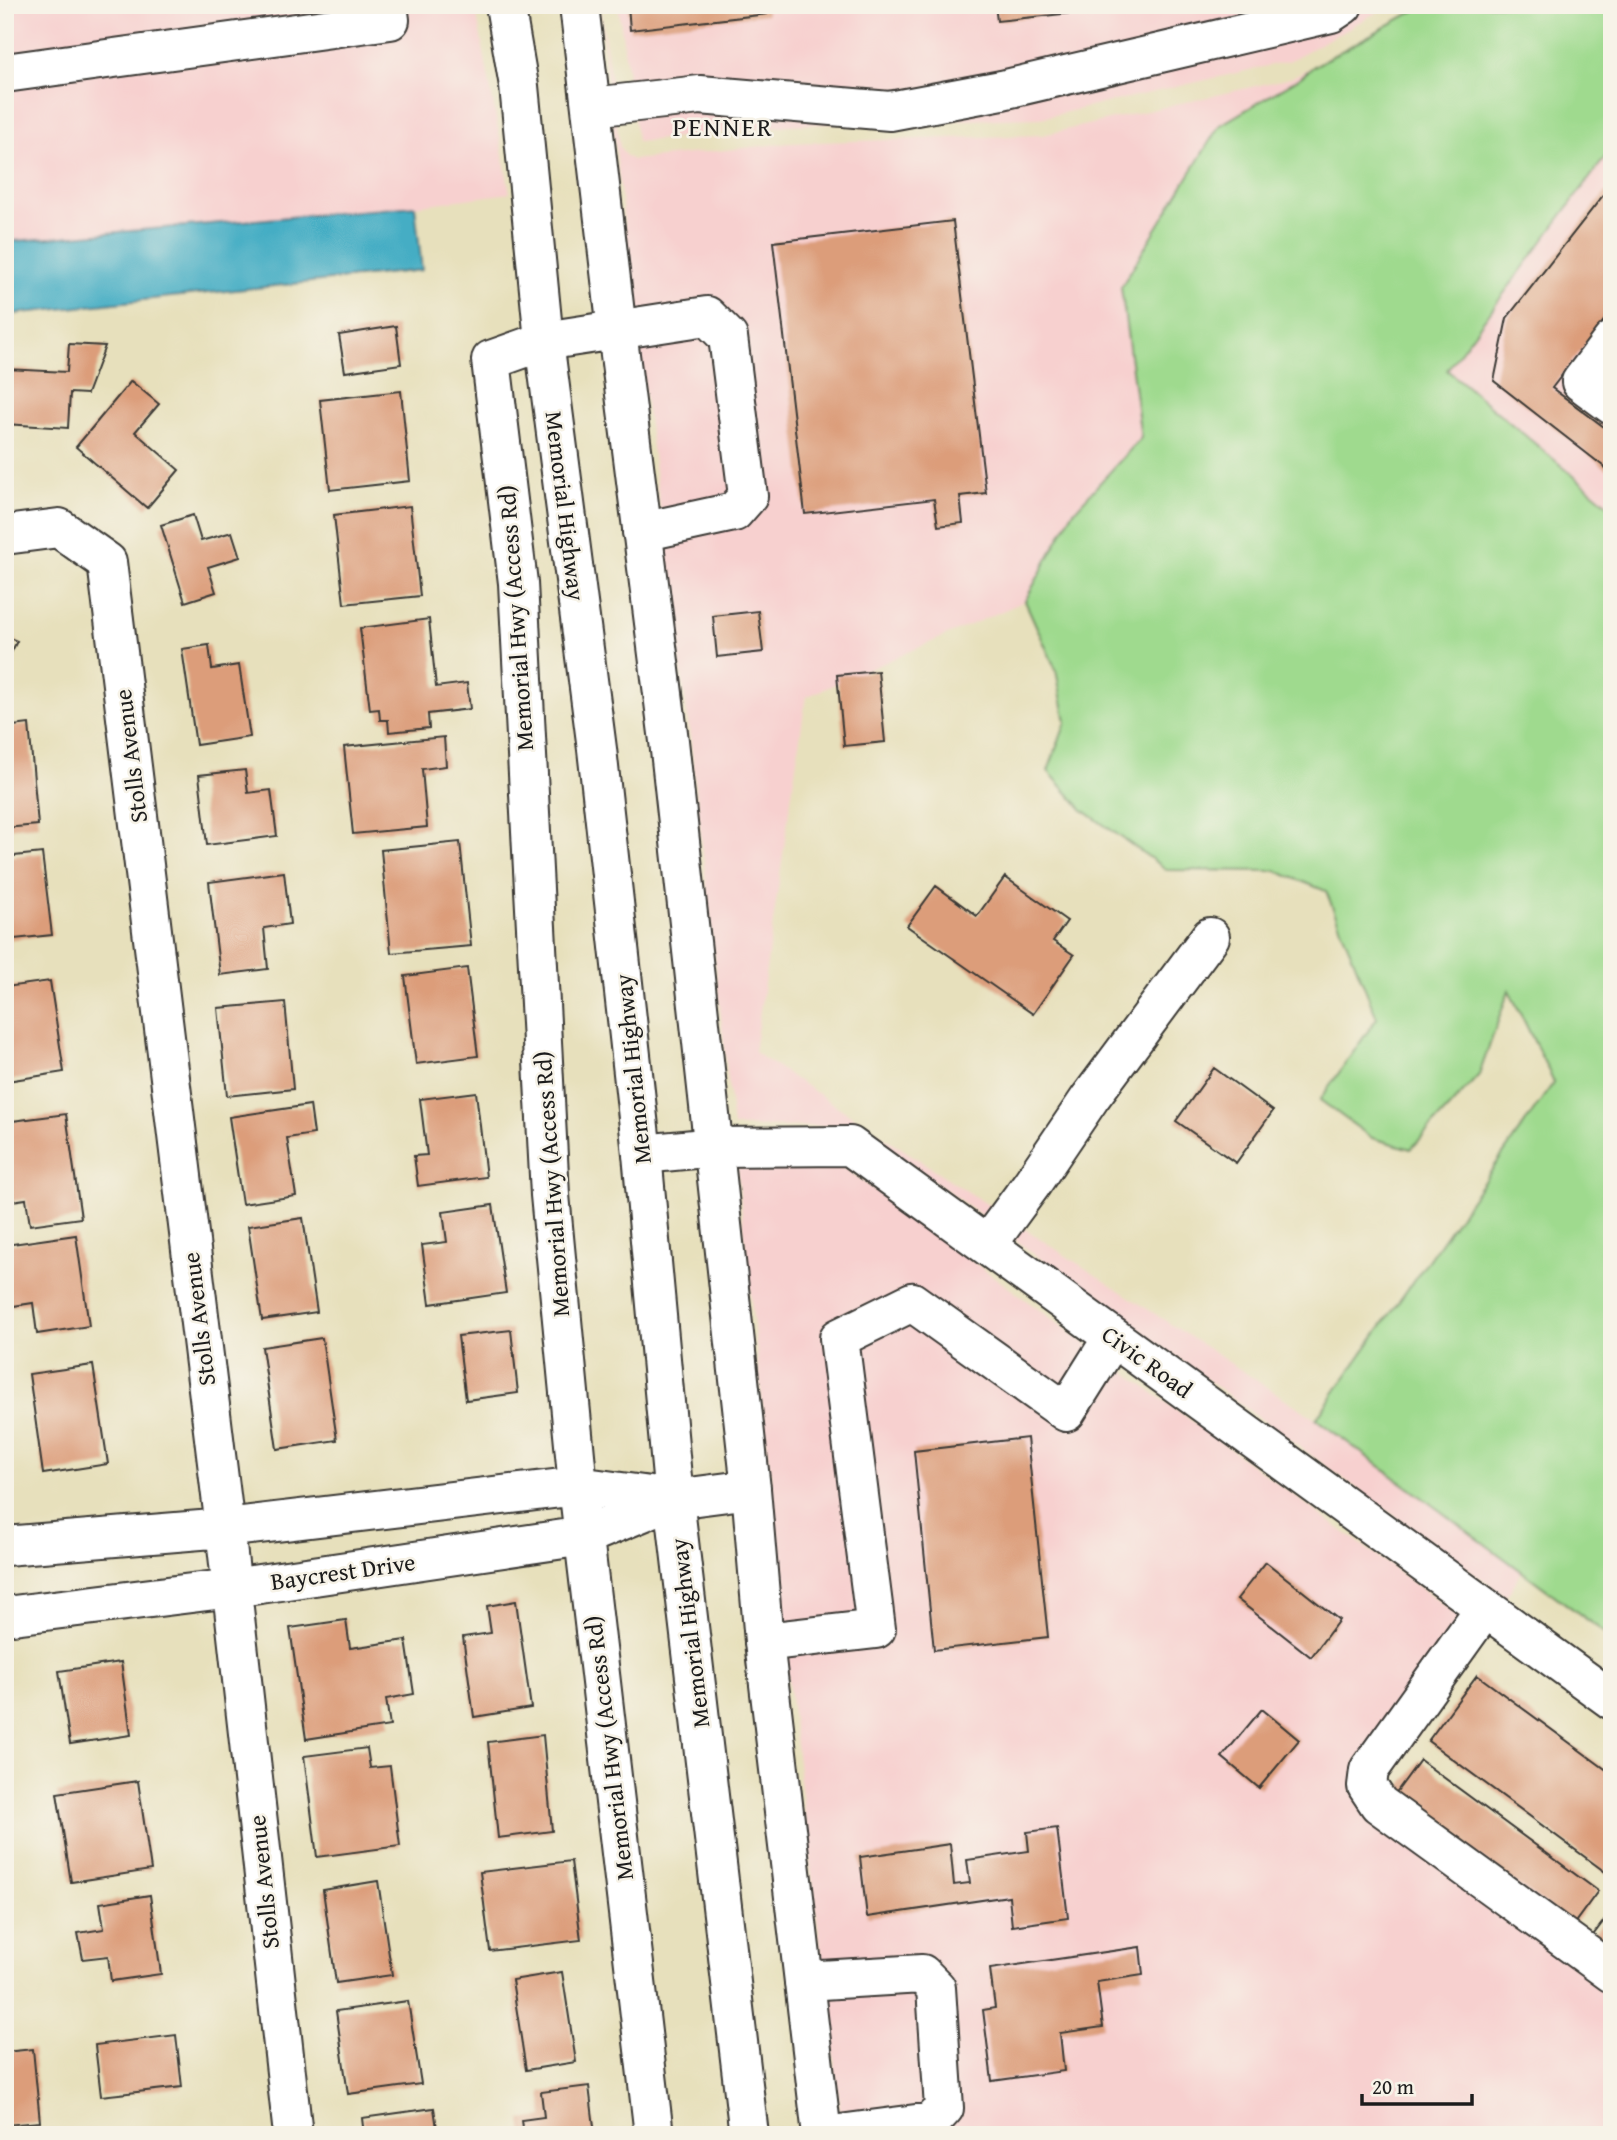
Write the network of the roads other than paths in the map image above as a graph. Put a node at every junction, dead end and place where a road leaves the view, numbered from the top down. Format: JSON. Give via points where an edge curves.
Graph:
{"nodes":[{"id":1,"x":388,"y":5,"type":"edge"},
{"id":2,"x":505,"y":5,"type":"edge"},
{"id":3,"x":579,"y":5,"type":"edge"},
{"id":4,"x":1342,"y":5,"type":"edge"},
{"id":5,"x":5,"y":73,"type":"edge"},
{"id":6,"x":592,"y":107,"type":"junction"},
{"id":7,"x":617,"y":331,"type":"junction"},
{"id":8,"x":544,"y":341,"type":"junction"},
{"id":9,"x":1612,"y":341,"type":"edge"},
{"id":10,"x":1612,"y":405,"type":"edge"},
{"id":11,"x":642,"y":532,"type":"junction"},
{"id":12,"x":5,"y":535,"type":"edge"},
{"id":13,"x":1210,"y":937,"type":"dead end"},
{"id":14,"x":715,"y":1147,"type":"junction"},
{"id":15,"x":642,"y":1154,"type":"junction"},
{"id":16,"x":987,"y":1245,"type":"junction"},
{"id":17,"x":1113,"y":1337,"type":"junction"},
{"id":18,"x":578,"y":1486,"type":"junction"},
{"id":19,"x":751,"y":1489,"type":"junction"},
{"id":20,"x":674,"y":1499,"type":"junction"},
{"id":21,"x":225,"y":1528,"type":"junction"},
{"id":22,"x":584,"y":1536,"type":"junction"},
{"id":23,"x":5,"y":1546,"type":"edge"},
{"id":24,"x":232,"y":1588,"type":"junction"},
{"id":25,"x":1485,"y":1608,"type":"junction"},
{"id":26,"x":5,"y":1616,"type":"edge"},
{"id":27,"x":764,"y":1642,"type":"junction"},
{"id":28,"x":1612,"y":1700,"type":"edge"},
{"id":29,"x":1612,"y":1973,"type":"edge"},
{"id":30,"x":804,"y":1980,"type":"junction"},
{"id":31,"x":293,"y":2135,"type":"edge"},
{"id":32,"x":654,"y":2135,"type":"edge"},
{"id":33,"x":749,"y":2135,"type":"edge"},
{"id":34,"x":822,"y":2135,"type":"edge"},
{"id":35,"x":832,"y":2135,"type":"edge"}],
"edges":[{"from":1,"to":5,"type":"street","via":[[390,20]]},
{"from":2,"to":8,"type":"street","name":"Memorial Highway","via":[[519,86]]},
{"from":3,"to":6,"type":"street"},
{"from":4,"to":6,"type":"street","via":[[1331,13],[1002,90],[890,111],[700,95]]},
{"from":6,"to":7,"type":"street"},
{"from":7,"to":8,"type":"street","name":"Memorial Hwy (Access Rd)"},
{"from":7,"to":11,"type":"street"},
{"from":7,"to":11,"type":"street","name":"Memorial Hwy (Access Rd)","via":[[707,316],[728,337],[740,430],[748,496],[734,512]]},
{"from":8,"to":15,"type":"street","name":"Memorial Highway","via":[[597,749]]},
{"from":8,"to":18,"type":"street","name":"Memorial Hwy (Access Rd)","via":[[491,360],[518,583],[550,1195]]},
{"from":9,"to":10,"type":"street","via":[[1581,382]]},
{"from":11,"to":14,"type":"street"},
{"from":12,"to":21,"type":"street","name":"Stolls Avenue","via":[[59,528],[107,562]]},
{"from":13,"to":16,"type":"street"},
{"from":14,"to":15,"type":"street","name":"Civic Road"},
{"from":14,"to":16,"type":"street","name":"Civic Road","via":[[850,1146]]},
{"from":14,"to":19,"type":"street"},
{"from":15,"to":20,"type":"street","name":"Memorial Highway"},
{"from":16,"to":17,"type":"street","name":"Civic Road"},
{"from":17,"to":25,"type":"street","name":"Civic Road"},
{"from":17,"to":27,"type":"street","via":[[1066,1412],[912,1302],[839,1338],[876,1629]]},
{"from":18,"to":20,"type":"street","name":"Baycrest Drive"},
{"from":18,"to":21,"type":"street","name":"Baycrest Drive"},
{"from":18,"to":22,"type":"street","name":"Memorial Hwy (Access Rd)"},
{"from":19,"to":20,"type":"street","name":"Baycrest Drive"},
{"from":19,"to":27,"type":"street"},
{"from":20,"to":22,"type":"street","name":"Baycrest Drive"},
{"from":20,"to":33,"type":"street","name":"Memorial Highway"},
{"from":21,"to":23,"type":"street","name":"Baycrest Drive"},
{"from":21,"to":24,"type":"street","name":"Stolls Avenue"},
{"from":22,"to":24,"type":"street","name":"Baycrest Drive"},
{"from":22,"to":32,"type":"street","name":"Memorial Hwy (Access Rd)"},
{"from":24,"to":26,"type":"street","name":"Baycrest Drive"},
{"from":24,"to":31,"type":"street","name":"Stolls Avenue"},
{"from":25,"to":28,"type":"street","name":"Civic Road"},
{"from":25,"to":29,"type":"street","via":[[1369,1770],[1367,1786],[1379,1804]]},
{"from":27,"to":30,"type":"street"},
{"from":30,"to":34,"type":"street"},
{"from":30,"to":35,"type":"street","via":[[922,1974],[936,1989],[944,2108],[931,2122]]}]}
